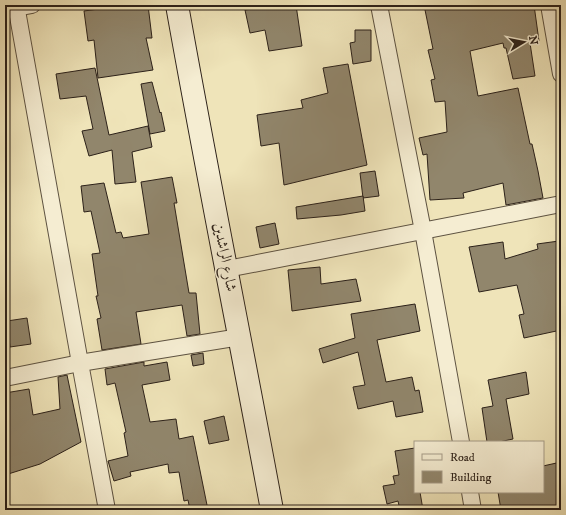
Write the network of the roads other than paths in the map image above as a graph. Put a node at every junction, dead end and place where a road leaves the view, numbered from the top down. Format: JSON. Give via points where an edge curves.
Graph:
{"nodes":[{"id":1,"x":32,"y":5,"type":"edge"},
{"id":2,"x":177,"y":5,"type":"edge"},
{"id":3,"x":379,"y":5,"type":"edge"},
{"id":4,"x":549,"y":5,"type":"edge"},
{"id":5,"x":12,"y":8,"type":"edge"},
{"id":6,"x":561,"y":74,"type":"edge"},
{"id":7,"x":561,"y":204,"type":"edge"},
{"id":8,"x":423,"y":231,"type":"junction"},
{"id":9,"x":227,"y":269,"type":"junction"},
{"id":10,"x":240,"y":337,"type":"junction"},
{"id":11,"x":80,"y":363,"type":"junction"},
{"id":12,"x":5,"y":378,"type":"edge"},
{"id":13,"x":461,"y":441,"type":"edge"},
{"id":14,"x":470,"y":493,"type":"edge"},
{"id":15,"x":108,"y":510,"type":"edge"},
{"id":16,"x":272,"y":510,"type":"edge"},
{"id":17,"x":473,"y":510,"type":"edge"}],
"edges":[{"from":1,"to":5,"type":"street"},
{"from":2,"to":9,"type":"street","name":"شارع الراشدين"},
{"from":3,"to":8,"type":"street"},
{"from":4,"to":6,"type":"street"},
{"from":5,"to":11,"type":"street"},
{"from":7,"to":8,"type":"street"},
{"from":8,"to":9,"type":"street"},
{"from":8,"to":13,"type":"street"},
{"from":9,"to":10,"type":"street","name":"شارع الراشدين"},
{"from":10,"to":11,"type":"street"},
{"from":10,"to":16,"type":"street","name":"شارع الراشدين"},
{"from":11,"to":12,"type":"street"},
{"from":11,"to":15,"type":"street"},
{"from":14,"to":17,"type":"street"}]}
